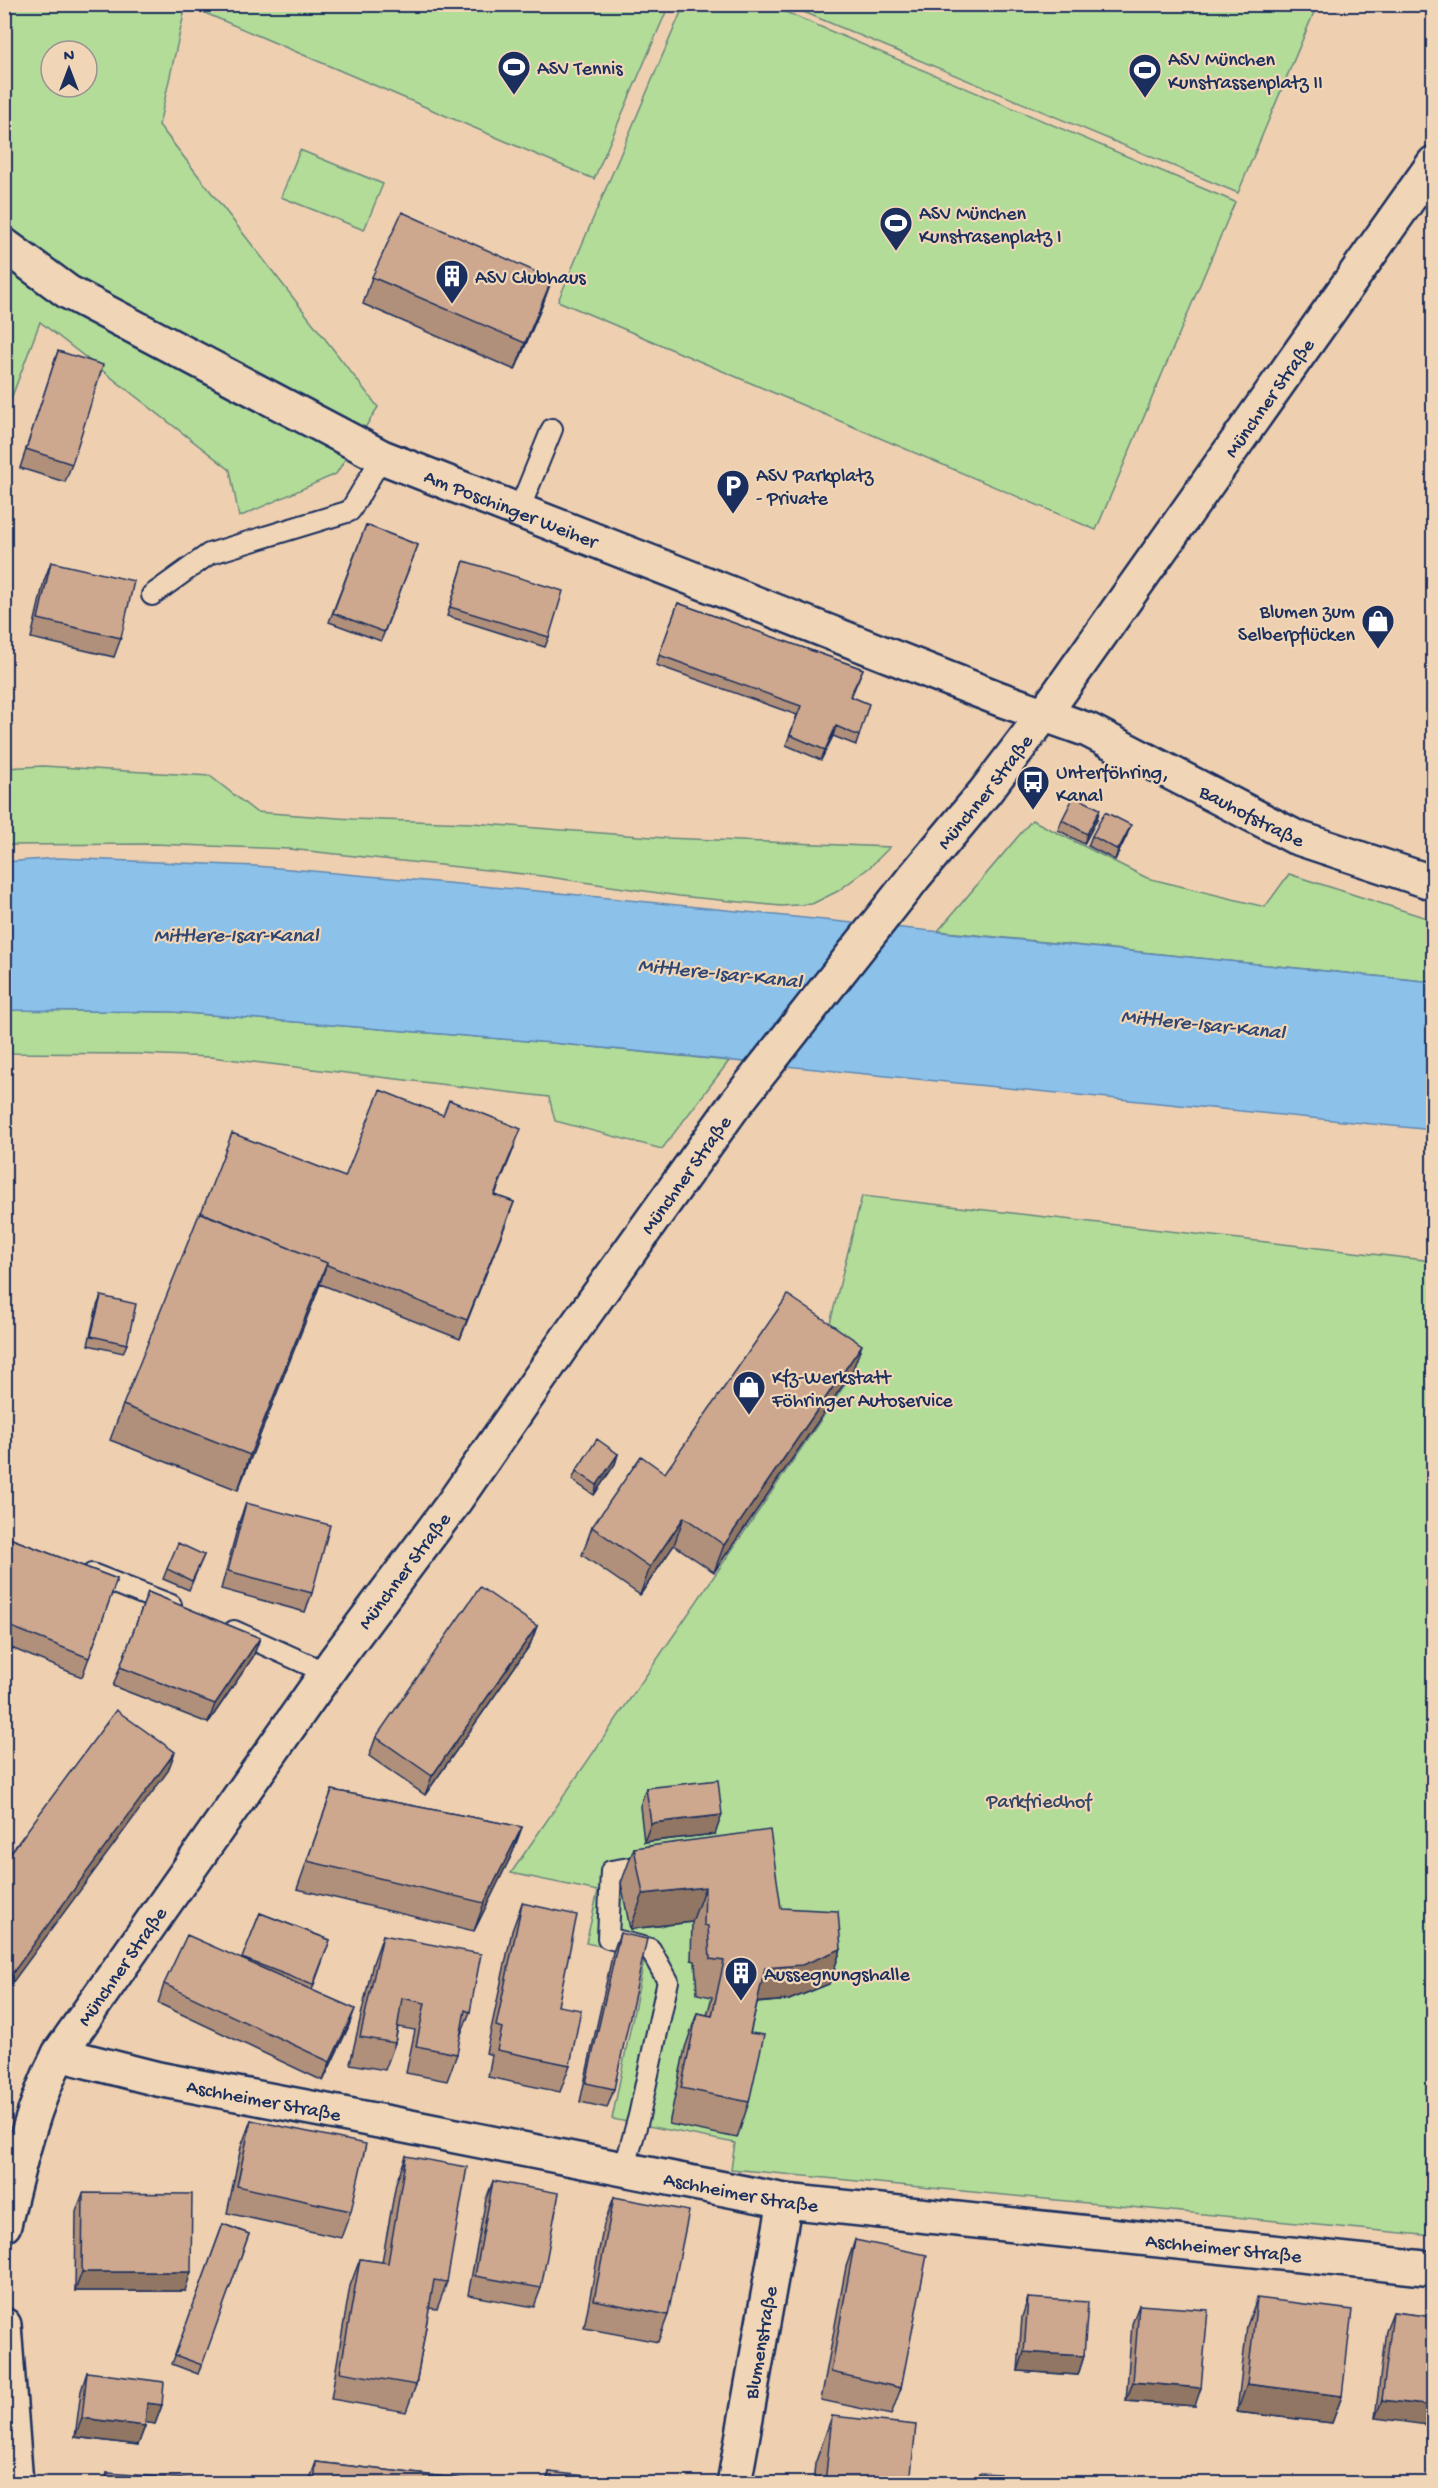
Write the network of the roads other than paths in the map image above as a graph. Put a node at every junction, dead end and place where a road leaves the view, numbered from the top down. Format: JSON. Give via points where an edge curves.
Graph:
{"nodes":[{"id":1,"x":1434,"y":164,"type":"edge"},
{"id":2,"x":4,"y":245,"type":"edge"},
{"id":3,"x":552,"y":429,"type":"dead end"},
{"id":4,"x":382,"y":457,"type":"junction"},
{"id":5,"x":519,"y":510,"type":"junction"},
{"id":6,"x":152,"y":595,"type":"dead end"},
{"id":7,"x":1045,"y":713,"type":"junction"},
{"id":8,"x":1434,"y":883,"type":"edge"},
{"id":9,"x":78,"y":1569,"type":"edge"},
{"id":10,"x":183,"y":1610,"type":"edge"},
{"id":11,"x":215,"y":1623,"type":"edge"},
{"id":12,"x":327,"y":1672,"type":"junction"},
{"id":13,"x":666,"y":1862,"type":"edge"},
{"id":14,"x":59,"y":2054,"type":"junction"},
{"id":15,"x":624,"y":2170,"type":"junction"},
{"id":16,"x":785,"y":2201,"type":"junction"},
{"id":17,"x":4,"y":2224,"type":"edge"},
{"id":18,"x":1434,"y":2269,"type":"edge"},
{"id":19,"x":4,"y":2325,"type":"edge"},
{"id":20,"x":16,"y":2484,"type":"edge"},
{"id":21,"x":734,"y":2484,"type":"edge"}],
"edges":[{"from":1,"to":7,"type":"street","name":"Münchner Straße"},
{"from":2,"to":4,"type":"street","name":"Am Poschinger Weiher","via":[[68,292]]},
{"from":3,"to":5,"type":"lane"},
{"from":4,"to":5,"type":"street","name":"Am Poschinger Weiher"},
{"from":4,"to":6,"type":"lane","via":[[350,511],[209,554]]},
{"from":5,"to":7,"type":"street","name":"Am Poschinger Weiher"},
{"from":7,"to":8,"type":"street","name":"Bauhofstraße","via":[[1088,730],[1295,837]]},
{"from":7,"to":12,"type":"street","name":"Münchner Straße","via":[[734,1107],[452,1505]]},
{"from":9,"to":10,"type":"lane"},
{"from":11,"to":12,"type":"lane"},
{"from":12,"to":14,"type":"street","name":"Münchner Straße"},
{"from":13,"to":15,"type":"lane","via":[[611,1871],[609,1938],[650,1949],[668,1981]]},
{"from":14,"to":15,"type":"street","name":"Aschheimer Straße","via":[[158,2079]]},
{"from":14,"to":17,"type":"street","name":"Münchner Straße","via":[[46,2079]]},
{"from":15,"to":16,"type":"street","name":"Aschheimer Straße"},
{"from":16,"to":18,"type":"street","name":"Aschheimer Straße"},
{"from":16,"to":21,"type":"street","name":"Blumenstraße"},
{"from":19,"to":20,"type":"street"}]}
